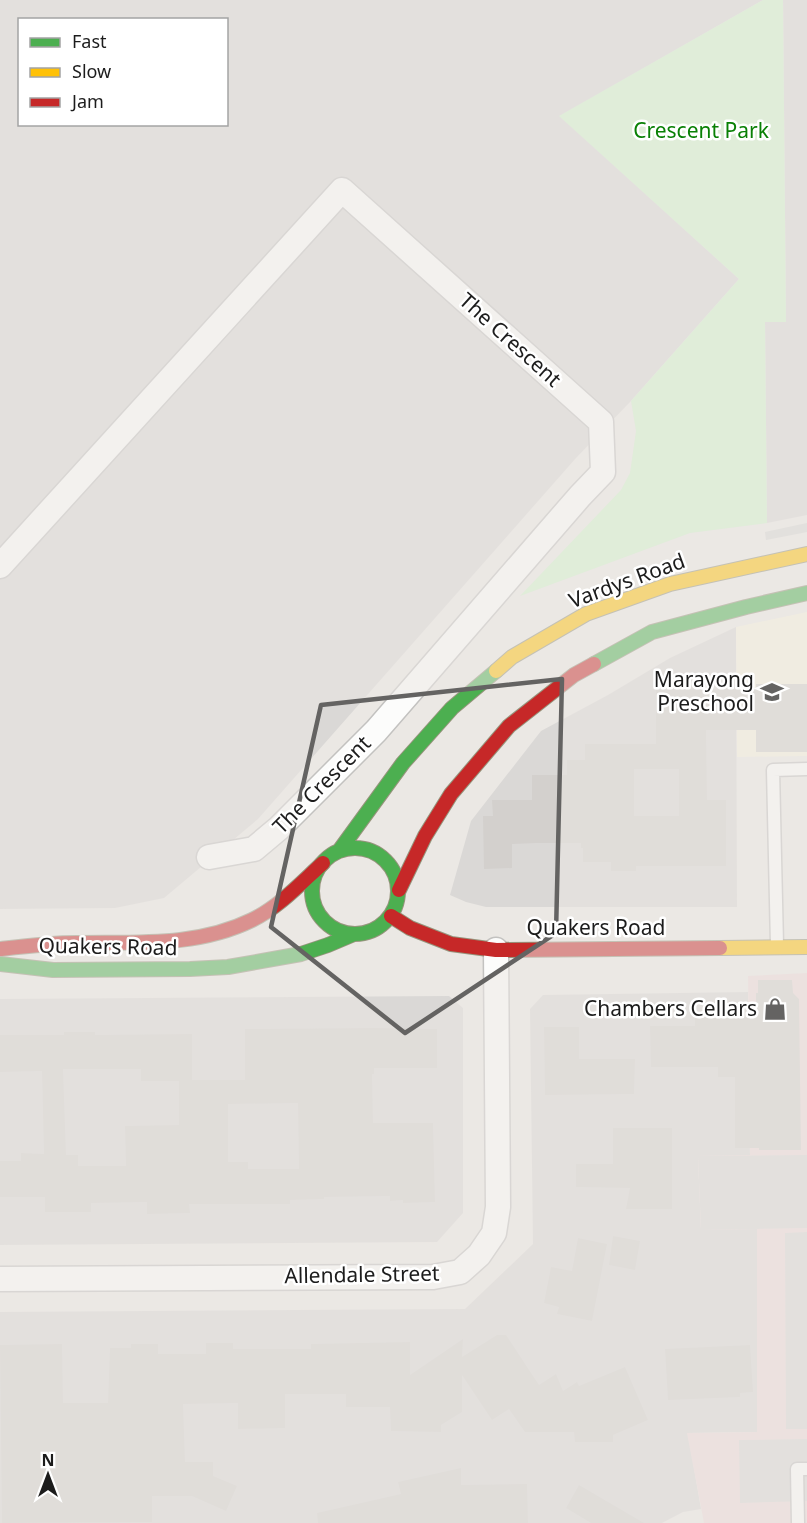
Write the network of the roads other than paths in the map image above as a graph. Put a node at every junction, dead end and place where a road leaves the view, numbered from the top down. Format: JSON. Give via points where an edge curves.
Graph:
{"nodes":[{"id":1,"x":807,"y":554,"type":"edge"},
{"id":2,"x":0,"y":566,"type":"edge"},
{"id":3,"x":807,"y":593,"type":"edge"},
{"id":4,"x":807,"y":769,"type":"edge"},
{"id":5,"x":339,"y":851,"type":"junction"},
{"id":6,"x":209,"y":857,"type":"dead end"},
{"id":7,"x":323,"y":863,"type":"junction"},
{"id":8,"x":399,"y":890,"type":"junction"},
{"id":9,"x":391,"y":916,"type":"junction"},
{"id":10,"x":354,"y":934,"type":"junction"},
{"id":11,"x":777,"y":947,"type":"junction"},
{"id":12,"x":807,"y":947,"type":"edge"},
{"id":13,"x":0,"y":949,"type":"edge"},
{"id":14,"x":496,"y":950,"type":"junction"},
{"id":15,"x":0,"y":964,"type":"edge"},
{"id":16,"x":0,"y":1279,"type":"edge"},
{"id":17,"x":807,"y":1468,"type":"edge"},
{"id":18,"x":798,"y":1523,"type":"edge"}],
"edges":[{"from":1,"to":5,"type":"main road","name":"Vardys Road","via":[[670,584],[586,614],[512,657],[453,708],[403,763]]},
{"from":2,"to":6,"type":"street","name":"The Crescent","via":[[342,190],[601,422],[603,472],[376,731],[254,849]]},
{"from":3,"to":8,"type":"main road","via":[[652,632],[574,675],[509,726],[451,794]]},
{"from":4,"to":11,"type":"lane","via":[[773,770]]},
{"from":5,"to":7,"type":"main road"},
{"from":5,"to":8,"type":"main road","via":[[353,848],[379,855],[396,876]]},
{"from":7,"to":10,"type":"main road","via":[[315,874],[313,902],[328,925]]},
{"from":7,"to":13,"type":"main road","name":"Quakers Road","via":[[254,919],[224,933],[156,944],[53,943]]},
{"from":8,"to":9,"type":"main road"},
{"from":9,"to":10,"type":"main road","via":[[381,926]]},
{"from":9,"to":14,"type":"main road","name":"Quakers Road","via":[[451,944]]},
{"from":10,"to":15,"type":"main road","name":"Quakers Road","via":[[301,954],[228,967],[53,970]]},
{"from":11,"to":12,"type":"main road","name":"Quakers Road"},
{"from":11,"to":14,"type":"main road","name":"Quakers Road"},
{"from":14,"to":16,"type":"street","name":"Allendale Street","via":[[498,1207],[494,1233],[479,1255],[460,1272],[433,1276]]},
{"from":17,"to":18,"type":"lane","via":[[797,1469]]}]}
